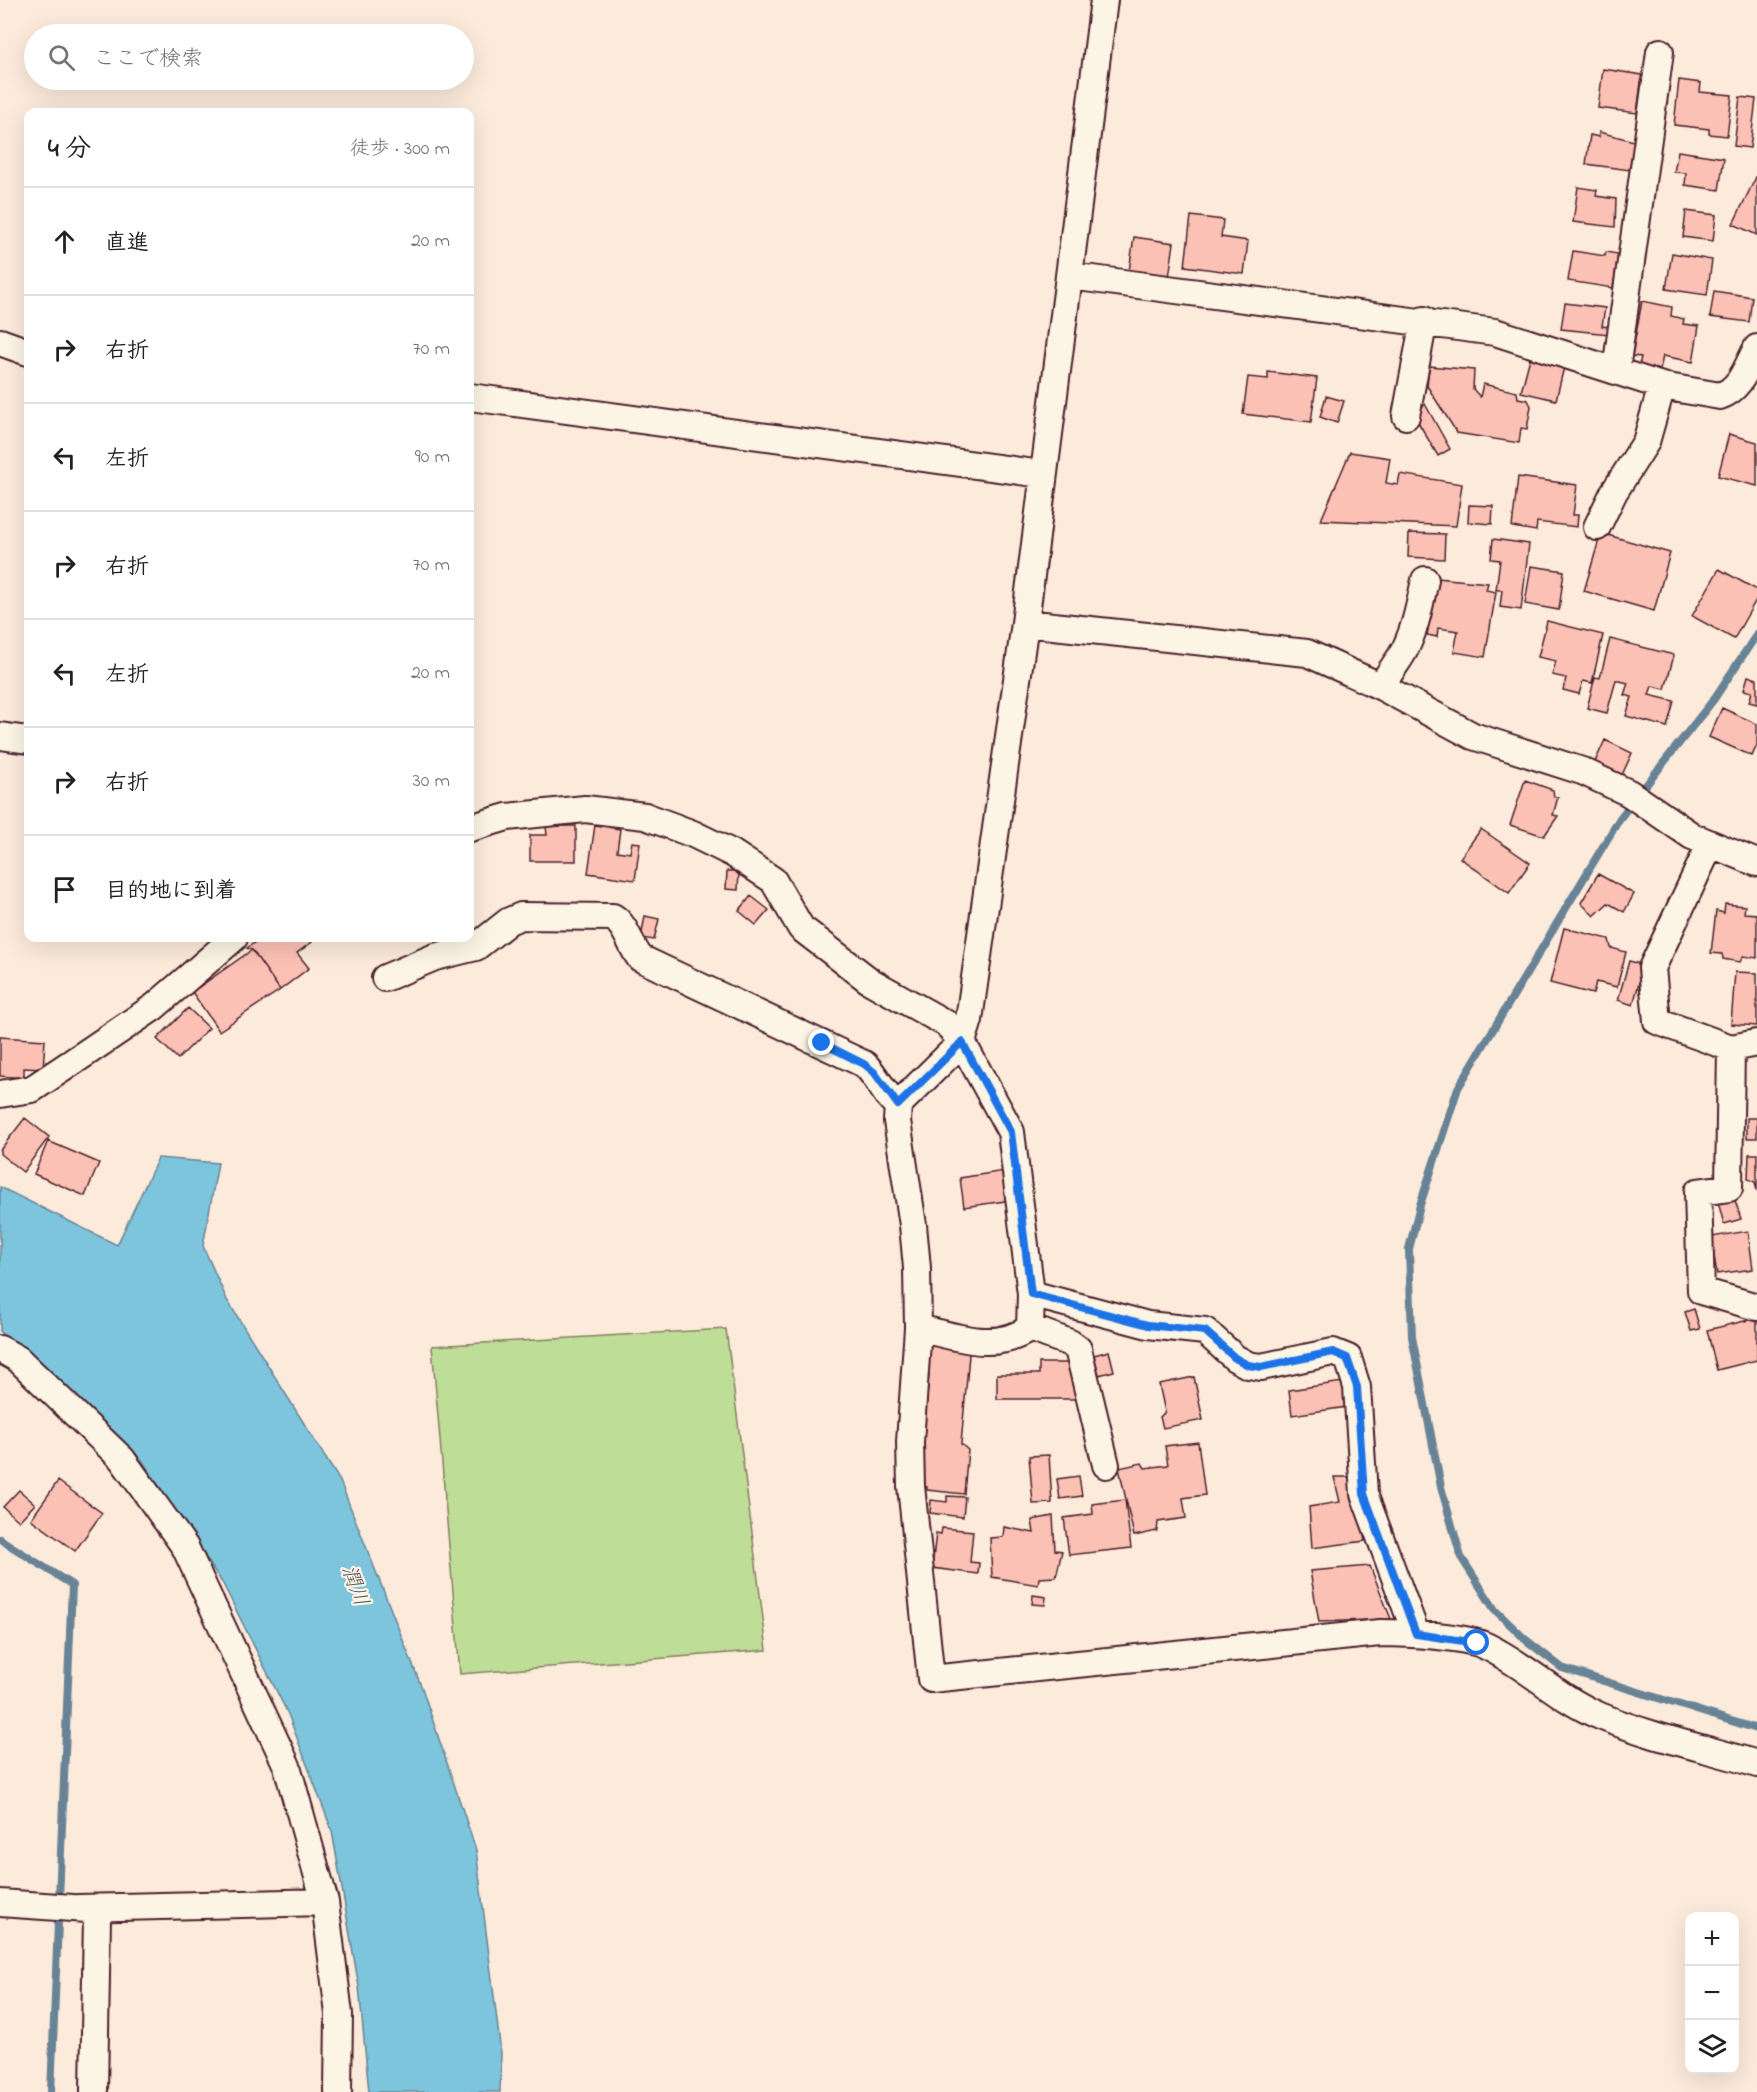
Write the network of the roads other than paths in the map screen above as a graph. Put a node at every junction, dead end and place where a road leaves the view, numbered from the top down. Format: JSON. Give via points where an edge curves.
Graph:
{"nodes":[{"id":1,"x":1104,"y":0,"type":"edge"},
{"id":2,"x":1660,"y":52,"type":"dead end"},
{"id":3,"x":1070,"y":276,"type":"junction"},
{"id":4,"x":1424,"y":320,"type":"junction"},
{"id":5,"x":0,"y":342,"type":"edge"},
{"id":6,"x":1757,"y":348,"type":"edge"},
{"id":7,"x":24,"y":351,"type":"edge"},
{"id":8,"x":1616,"y":370,"type":"junction"},
{"id":9,"x":1662,"y":386,"type":"junction"},
{"id":10,"x":474,"y":398,"type":"edge"},
{"id":11,"x":1406,"y":416,"type":"dead end"},
{"id":12,"x":1042,"y":474,"type":"junction"},
{"id":13,"x":1597,"y":527,"type":"dead end"},
{"id":14,"x":1425,"y":580,"type":"dead end"},
{"id":15,"x":1025,"y":622,"type":"junction"},
{"id":16,"x":1382,"y":687,"type":"junction"},
{"id":17,"x":0,"y":736,"type":"edge"},
{"id":18,"x":24,"y":739,"type":"edge"},
{"id":19,"x":474,"y":827,"type":"edge"},
{"id":20,"x":1710,"y":845,"type":"junction"},
{"id":21,"x":1757,"y":863,"type":"edge"},
{"id":22,"x":229,"y":942,"type":"edge"},
{"id":23,"x":385,"y":978,"type":"dead end"},
{"id":24,"x":962,"y":1042,"type":"junction"},
{"id":25,"x":1757,"y":1043,"type":"edge"},
{"id":26,"x":1731,"y":1048,"type":"junction"},
{"id":27,"x":0,"y":1094,"type":"edge"},
{"id":28,"x":898,"y":1105,"type":"junction"},
{"id":29,"x":1031,"y":1294,"type":"junction"},
{"id":30,"x":1757,"y":1307,"type":"edge"},
{"id":31,"x":918,"y":1328,"type":"junction"},
{"id":32,"x":1030,"y":1328,"type":"junction"},
{"id":33,"x":0,"y":1349,"type":"edge"},
{"id":34,"x":1106,"y":1465,"type":"dead end"},
{"id":35,"x":1416,"y":1634,"type":"junction"},
{"id":36,"x":1757,"y":1764,"type":"edge"},
{"id":37,"x":325,"y":1902,"type":"junction"},
{"id":38,"x":0,"y":1903,"type":"edge"},
{"id":39,"x":79,"y":1908,"type":"junction"},
{"id":40,"x":94,"y":2092,"type":"edge"},
{"id":41,"x":338,"y":2092,"type":"edge"}],
"edges":[{"from":1,"to":3,"type":"street"},
{"from":2,"to":8,"type":"street"},
{"from":3,"to":4,"type":"street"},
{"from":3,"to":12,"type":"street"},
{"from":4,"to":8,"type":"street","via":[[1496,332]]},
{"from":4,"to":11,"type":"street"},
{"from":5,"to":7,"type":"street"},
{"from":6,"to":9,"type":"street","via":[[1730,393],[1720,396]]},
{"from":8,"to":9,"type":"street"},
{"from":9,"to":13,"type":"street","via":[[1646,442]]},
{"from":10,"to":12,"type":"street"},
{"from":12,"to":15,"type":"street"},
{"from":14,"to":16,"type":"street","via":[[1405,649]]},
{"from":15,"to":16,"type":"street","via":[[1306,653]]},
{"from":15,"to":24,"type":"street","via":[[969,1020]]},
{"from":16,"to":20,"type":"street","via":[[1473,736],[1582,771],[1629,793]]},
{"from":17,"to":18,"type":"street"},
{"from":19,"to":24,"type":"street","via":[[507,817],[585,809],[645,816],[693,834],[732,853],[772,880],[801,928],[870,981],[947,1024]]},
{"from":20,"to":21,"type":"street"},
{"from":20,"to":26,"type":"street","via":[[1652,968],[1657,1021]]},
{"from":22,"to":27,"type":"street","via":[[154,1007],[32,1089]]},
{"from":23,"to":28,"type":"street","via":[[435,957],[476,947],[521,916],[613,917],[620,922],[640,958],[864,1064]]},
{"from":24,"to":28,"type":"street"},
{"from":24,"to":29,"type":"street","via":[[1011,1132]]},
{"from":25,"to":26,"type":"street"},
{"from":26,"to":30,"type":"street","via":[[1729,1188],[1698,1192],[1701,1291]]},
{"from":28,"to":31,"type":"street","via":[[897,1121],[914,1225]]},
{"from":29,"to":32,"type":"street"},
{"from":29,"to":35,"type":"street","via":[[1148,1325],[1205,1331],[1248,1365],[1261,1367],[1333,1352],[1347,1358],[1357,1387],[1364,1494]]},
{"from":31,"to":32,"type":"street","via":[[977,1343],[1022,1334]]},
{"from":31,"to":35,"type":"street","via":[[911,1486],[931,1679],[1368,1634]]},
{"from":32,"to":34,"type":"street","via":[[1070,1342],[1078,1349]]},
{"from":33,"to":37,"type":"street","via":[[18,1359],[122,1459],[185,1547],[287,1766]]},
{"from":35,"to":36,"type":"street","via":[[1487,1646],[1600,1716],[1668,1740]]},
{"from":37,"to":39,"type":"street"},
{"from":37,"to":41,"type":"street","via":[[339,2014]]},
{"from":38,"to":39,"type":"street"},
{"from":39,"to":40,"type":"street","via":[[92,1911],[98,1929]]}]}
